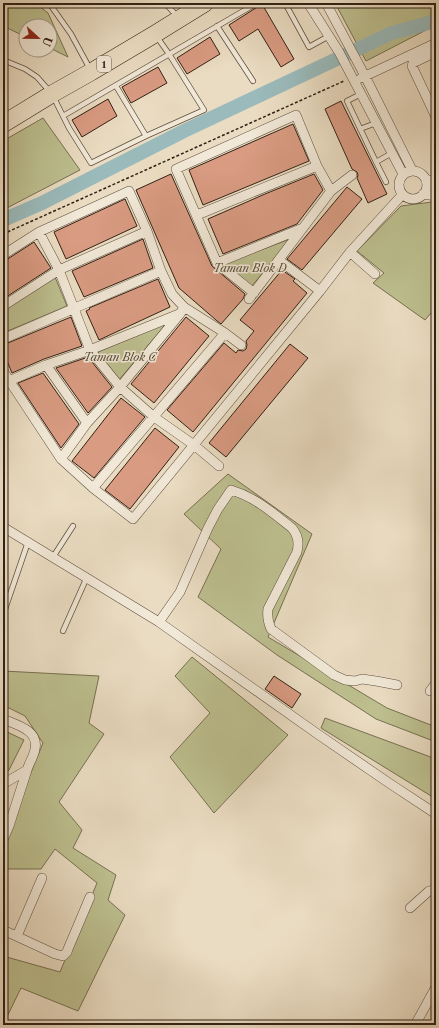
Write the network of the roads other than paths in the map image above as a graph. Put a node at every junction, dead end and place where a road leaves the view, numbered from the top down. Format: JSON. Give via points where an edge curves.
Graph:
{"nodes":[{"id":1,"x":49,"y":3,"type":"edge"},
{"id":2,"x":165,"y":3,"type":"edge"},
{"id":3,"x":204,"y":3,"type":"edge"},
{"id":4,"x":257,"y":3,"type":"edge"},
{"id":5,"x":285,"y":3,"type":"edge"},
{"id":6,"x":308,"y":3,"type":"edge"},
{"id":7,"x":326,"y":3,"type":"edge"},
{"id":8,"x":180,"y":18,"type":"junction"},
{"id":9,"x":217,"y":26,"type":"junction"},
{"id":10,"x":155,"y":34,"type":"junction"},
{"id":11,"x":329,"y":36,"type":"junction"},
{"id":12,"x":436,"y":44,"type":"edge"},
{"id":13,"x":436,"y":52,"type":"edge"},
{"id":14,"x":169,"y":54,"type":"junction"},
{"id":15,"x":3,"y":60,"type":"edge"},
{"id":16,"x":91,"y":72,"type":"junction"},
{"id":17,"x":364,"y":74,"type":"junction"},
{"id":18,"x":353,"y":80,"type":"junction"},
{"id":19,"x":253,"y":82,"type":"dead end"},
{"id":20,"x":116,"y":86,"type":"junction"},
{"id":21,"x":52,"y":94,"type":"junction"},
{"id":22,"x":361,"y":94,"type":"junction"},
{"id":23,"x":433,"y":101,"type":"edge"},
{"id":24,"x":63,"y":116,"type":"junction"},
{"id":25,"x":436,"y":117,"type":"edge"},
{"id":26,"x":376,"y":123,"type":"junction"},
{"id":27,"x":3,"y":124,"type":"edge"},
{"id":28,"x":360,"y":129,"type":"junction"},
{"id":29,"x":146,"y":136,"type":"junction"},
{"id":30,"x":392,"y":153,"type":"junction"},
{"id":31,"x":376,"y":162,"type":"junction"},
{"id":32,"x":317,"y":166,"type":"junction"},
{"id":33,"x":412,"y":170,"type":"junction"},
{"id":34,"x":403,"y":174,"type":"junction"},
{"id":35,"x":352,"y":175,"type":"dead end"},
{"id":36,"x":426,"y":180,"type":"junction"},
{"id":37,"x":436,"y":180,"type":"edge"},
{"id":38,"x":386,"y":182,"type":"dead end"},
{"id":39,"x":331,"y":191,"type":"junction"},
{"id":40,"x":423,"y":194,"type":"junction"},
{"id":41,"x":402,"y":195,"type":"junction"},
{"id":42,"x":436,"y":196,"type":"edge"},
{"id":43,"x":197,"y":215,"type":"junction"},
{"id":44,"x":303,"y":228,"type":"junction"},
{"id":45,"x":147,"y":231,"type":"junction"},
{"id":46,"x":39,"y":232,"type":"junction"},
{"id":47,"x":350,"y":252,"type":"junction"},
{"id":48,"x":3,"y":254,"type":"edge"},
{"id":49,"x":279,"y":260,"type":"junction"},
{"id":50,"x":217,"y":263,"type":"junction"},
{"id":51,"x":59,"y":270,"type":"junction"},
{"id":52,"x":161,"y":271,"type":"junction"},
{"id":53,"x":375,"y":274,"type":"dead end"},
{"id":54,"x":320,"y":291,"type":"junction"},
{"id":55,"x":3,"y":306,"type":"edge"},
{"id":56,"x":74,"y":309,"type":"junction"},
{"id":57,"x":182,"y":311,"type":"junction"},
{"id":58,"x":225,"y":333,"type":"junction"},
{"id":59,"x":3,"y":339,"type":"edge"},
{"id":60,"x":241,"y":345,"type":"dead end"},
{"id":61,"x":90,"y":350,"type":"junction"},
{"id":62,"x":46,"y":365,"type":"junction"},
{"id":63,"x":3,"y":371,"type":"edge"},
{"id":64,"x":9,"y":381,"type":"junction"},
{"id":65,"x":120,"y":388,"type":"junction"},
{"id":66,"x":154,"y":417,"type":"junction"},
{"id":67,"x":87,"y":423,"type":"junction"},
{"id":68,"x":194,"y":446,"type":"junction"},
{"id":69,"x":61,"y":459,"type":"junction"},
{"id":70,"x":219,"y":466,"type":"dead end"},
{"id":71,"x":92,"y":488,"type":"junction"},
{"id":72,"x":73,"y":526,"type":"dead end"},
{"id":73,"x":4,"y":530,"type":"edge"},
{"id":74,"x":28,"y":542,"type":"junction"},
{"id":75,"x":53,"y":557,"type":"junction"},
{"id":76,"x":87,"y":577,"type":"junction"},
{"id":77,"x":3,"y":615,"type":"edge"},
{"id":78,"x":159,"y":622,"type":"junction"},
{"id":79,"x":63,"y":631,"type":"dead end"},
{"id":80,"x":436,"y":683,"type":"edge"},
{"id":81,"x":397,"y":685,"type":"dead end"},
{"id":82,"x":430,"y":691,"type":"dead end"},
{"id":83,"x":3,"y":719,"type":"edge"},
{"id":84,"x":27,"y":770,"type":"junction"},
{"id":85,"x":3,"y":784,"type":"edge"},
{"id":86,"x":436,"y":814,"type":"edge"},
{"id":87,"x":5,"y":822,"type":"edge"},
{"id":88,"x":3,"y":840,"type":"edge"},
{"id":89,"x":42,"y":878,"type":"dead end"},
{"id":90,"x":436,"y":890,"type":"edge"},
{"id":91,"x":90,"y":897,"type":"dead end"},
{"id":92,"x":410,"y":908,"type":"dead end"},
{"id":93,"x":3,"y":930,"type":"edge"},
{"id":94,"x":17,"y":936,"type":"junction"},
{"id":95,"x":436,"y":987,"type":"edge"},
{"id":96,"x":416,"y":1025,"type":"edge"}],
"edges":[{"from":1,"to":16,"type":"lane","via":[[71,34]]},
{"from":2,"to":8,"type":"lane"},
{"from":3,"to":8,"type":"highway","number":"1"},
{"from":4,"to":9,"type":"lane"},
{"from":5,"to":11,"type":"lane","via":[[309,47]]},
{"from":6,"to":11,"type":"street"},
{"from":7,"to":17,"type":"street"},
{"from":8,"to":10,"type":"highway","number":"1"},
{"from":9,"to":14,"type":"lane"},
{"from":9,"to":19,"type":"lane"},
{"from":10,"to":14,"type":"lane"},
{"from":10,"to":16,"type":"highway","number":"1"},
{"from":11,"to":18,"type":"street"},
{"from":12,"to":17,"type":"street"},
{"from":13,"to":23,"type":"street","via":[[412,65]]},
{"from":14,"to":20,"type":"lane"},
{"from":14,"to":29,"type":"lane","via":[[204,110]]},
{"from":15,"to":21,"type":"lane","via":[[37,77]]},
{"from":16,"to":21,"type":"highway","number":"1"},
{"from":17,"to":18,"type":"street"},
{"from":17,"to":33,"type":"street"},
{"from":18,"to":22,"type":"street"},
{"from":20,"to":24,"type":"lane"},
{"from":20,"to":29,"type":"lane"},
{"from":21,"to":24,"type":"lane"},
{"from":21,"to":27,"type":"highway","number":"1"},
{"from":22,"to":26,"type":"street"},
{"from":22,"to":28,"type":"lane","via":[[347,101]]},
{"from":23,"to":25,"type":"street"},
{"from":24,"to":29,"type":"lane","via":[[92,163]]},
{"from":26,"to":28,"type":"lane"},
{"from":26,"to":30,"type":"street"},
{"from":28,"to":31,"type":"lane"},
{"from":30,"to":31,"type":"lane"},
{"from":30,"to":34,"type":"street"},
{"from":31,"to":38,"type":"lane"},
{"from":32,"to":39,"type":"street"},
{"from":32,"to":43,"type":"street"},
{"from":32,"to":43,"type":"street","via":[[296,115],[176,169]]},
{"from":33,"to":34,"type":"street"},
{"from":33,"to":36,"type":"street","via":[[420,173]]},
{"from":34,"to":41,"type":"street","via":[[398,184]]},
{"from":35,"to":39,"type":"street"},
{"from":36,"to":37,"type":"street"},
{"from":36,"to":40,"type":"street","via":[[426,190]]},
{"from":39,"to":44,"type":"street"},
{"from":40,"to":41,"type":"street","via":[[411,199]]},
{"from":40,"to":42,"type":"street"},
{"from":41,"to":47,"type":"street"},
{"from":43,"to":50,"type":"street"},
{"from":44,"to":49,"type":"street"},
{"from":44,"to":50,"type":"street"},
{"from":45,"to":46,"type":"street","via":[[129,191]]},
{"from":45,"to":51,"type":"street"},
{"from":45,"to":52,"type":"street"},
{"from":46,"to":48,"type":"street"},
{"from":46,"to":51,"type":"street"},
{"from":47,"to":53,"type":"street"},
{"from":47,"to":54,"type":"street"},
{"from":49,"to":50,"type":"street","via":[[251,296]]},
{"from":49,"to":54,"type":"street"},
{"from":51,"to":55,"type":"street"},
{"from":51,"to":56,"type":"street"},
{"from":52,"to":56,"type":"street"},
{"from":52,"to":57,"type":"street"},
{"from":54,"to":68,"type":"street"},
{"from":56,"to":59,"type":"street"},
{"from":56,"to":61,"type":"street"},
{"from":57,"to":58,"type":"street"},
{"from":57,"to":61,"type":"street"},
{"from":57,"to":65,"type":"street"},
{"from":58,"to":60,"type":"street"},
{"from":58,"to":66,"type":"street"},
{"from":61,"to":62,"type":"street"},
{"from":61,"to":65,"type":"street"},
{"from":62,"to":64,"type":"street"},
{"from":62,"to":67,"type":"street"},
{"from":63,"to":64,"type":"street"},
{"from":64,"to":69,"type":"street"},
{"from":65,"to":66,"type":"street"},
{"from":65,"to":67,"type":"street"},
{"from":66,"to":68,"type":"street"},
{"from":66,"to":71,"type":"street"},
{"from":67,"to":69,"type":"street"},
{"from":68,"to":70,"type":"street"},
{"from":68,"to":71,"type":"street","via":[[133,520]]},
{"from":69,"to":71,"type":"street"},
{"from":72,"to":75,"type":"lane"},
{"from":73,"to":74,"type":"street"},
{"from":74,"to":75,"type":"street"},
{"from":74,"to":77,"type":"lane"},
{"from":75,"to":76,"type":"street"},
{"from":76,"to":78,"type":"street"},
{"from":76,"to":79,"type":"lane"},
{"from":78,"to":81,"type":"street","via":[[180,592],[208,528],[231,490],[256,502],[296,533],[297,552],[268,609],[271,629],[334,675],[345,680],[369,680]]},
{"from":78,"to":86,"type":"street"},
{"from":80,"to":82,"type":"street"},
{"from":83,"to":84,"type":"street","via":[[27,729],[34,736],[35,750]]},
{"from":84,"to":85,"type":"street"},
{"from":84,"to":87,"type":"street"},
{"from":87,"to":88,"type":"street"},
{"from":89,"to":94,"type":"street"},
{"from":90,"to":92,"type":"street","via":[[429,891]]},
{"from":91,"to":94,"type":"street","via":[[63,956]]},
{"from":93,"to":94,"type":"street"},
{"from":95,"to":96,"type":"street"}]}
